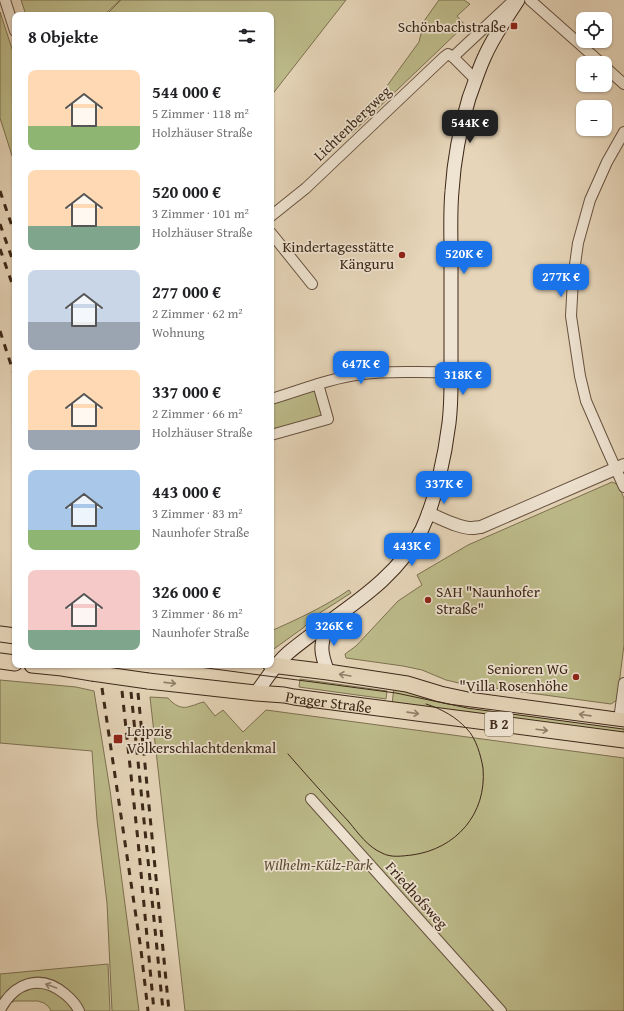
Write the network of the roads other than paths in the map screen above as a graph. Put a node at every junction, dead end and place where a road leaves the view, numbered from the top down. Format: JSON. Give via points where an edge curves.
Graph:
{"nodes":[{"id":1,"x":5,"y":0,"type":"edge"},
{"id":2,"x":514,"y":0,"type":"edge"},
{"id":3,"x":518,"y":0,"type":"edge"},
{"id":4,"x":530,"y":0,"type":"edge"},
{"id":5,"x":12,"y":22,"type":"edge"},
{"id":6,"x":593,"y":56,"type":"edge"},
{"id":7,"x":453,"y":57,"type":"junction"},
{"id":8,"x":612,"y":73,"type":"edge"},
{"id":9,"x":475,"y":79,"type":"junction"},
{"id":10,"x":624,"y":84,"type":"edge"},
{"id":11,"x":624,"y":132,"type":"edge"},
{"id":12,"x":274,"y":214,"type":"edge"},
{"id":13,"x":274,"y":237,"type":"edge"},
{"id":14,"x":312,"y":284,"type":"dead end"},
{"id":15,"x":451,"y":372,"type":"junction"},
{"id":16,"x":318,"y":384,"type":"junction"},
{"id":17,"x":274,"y":398,"type":"edge"},
{"id":18,"x":274,"y":434,"type":"edge"},
{"id":19,"x":620,"y":467,"type":"edge"},
{"id":20,"x":624,"y":487,"type":"edge"},
{"id":21,"x":428,"y":513,"type":"junction"},
{"id":22,"x":327,"y":623,"type":"junction"},
{"id":23,"x":0,"y":634,"type":"edge"},
{"id":24,"x":12,"y":636,"type":"edge"},
{"id":25,"x":0,"y":661,"type":"edge"},
{"id":26,"x":12,"y":663,"type":"edge"},
{"id":27,"x":274,"y":665,"type":"edge"},
{"id":28,"x":62,"y":668,"type":"edge"},
{"id":29,"x":272,"y":668,"type":"edge"},
{"id":30,"x":328,"y":672,"type":"junction"},
{"id":31,"x":624,"y":683,"type":"edge"},
{"id":32,"x":256,"y":693,"type":"junction"},
{"id":33,"x":621,"y":720,"type":"edge"},
{"id":34,"x":624,"y":740,"type":"edge"},
{"id":35,"x":311,"y":799,"type":"dead end"},
{"id":36,"x":0,"y":1010,"type":"edge"},
{"id":37,"x":79,"y":1011,"type":"edge"},
{"id":38,"x":501,"y":1011,"type":"edge"}],
"edges":[{"from":1,"to":5,"type":"street"},
{"from":2,"to":7,"type":"street","name":"Lichtenbergweg"},
{"from":3,"to":9,"type":"main road","via":[[493,39]]},
{"from":4,"to":6,"type":"street"},
{"from":7,"to":9,"type":"street"},
{"from":7,"to":12,"type":"street","name":"Lichtenbergweg","via":[[448,54],[444,57],[306,188]]},
{"from":8,"to":10,"type":"street"},
{"from":9,"to":15,"type":"main road","via":[[456,153],[452,191]]},
{"from":11,"to":19,"type":"street","via":[[590,200],[578,243],[571,316],[586,401],[606,449]]},
{"from":13,"to":14,"type":"street"},
{"from":15,"to":16,"type":"street","via":[[381,372],[343,377]]},
{"from":15,"to":21,"type":"main road","via":[[449,422],[440,474]]},
{"from":16,"to":17,"type":"street"},
{"from":16,"to":18,"type":"street","via":[[328,419]]},
{"from":19,"to":20,"type":"street"},
{"from":19,"to":21,"type":"street","via":[[481,527],[464,527]]},
{"from":21,"to":22,"type":"main road","via":[[415,541],[400,563],[373,588]]},
{"from":22,"to":27,"type":"main road"},
{"from":22,"to":30,"type":"main road","via":[[322,647],[323,660]]},
{"from":23,"to":24,"type":"main road"},
{"from":25,"to":26,"type":"main road"},
{"from":27,"to":30,"type":"main road","name":"Prager Straße","number":"B 2"},
{"from":28,"to":32,"type":"main road","name":"Prager Straße","number":"B 2","one_way":true,"bridge":true},
{"from":29,"to":32,"type":"main road"},
{"from":33,"to":30,"type":"main road","name":"Prager Straße","number":"B 2","one_way":true,"via":[[468,700],[407,684]]},
{"from":31,"to":33,"type":"street"},
{"from":32,"to":34,"type":"main road","name":"Prager Straße","number":"B 2","one_way":true},
{"from":35,"to":38,"type":"street","name":"Friedhofsweg"},
{"from":37,"to":36,"type":"street","one_way":true,"via":[[71,998],[61,990],[39,982],[16,989],[5,1000]]}]}
